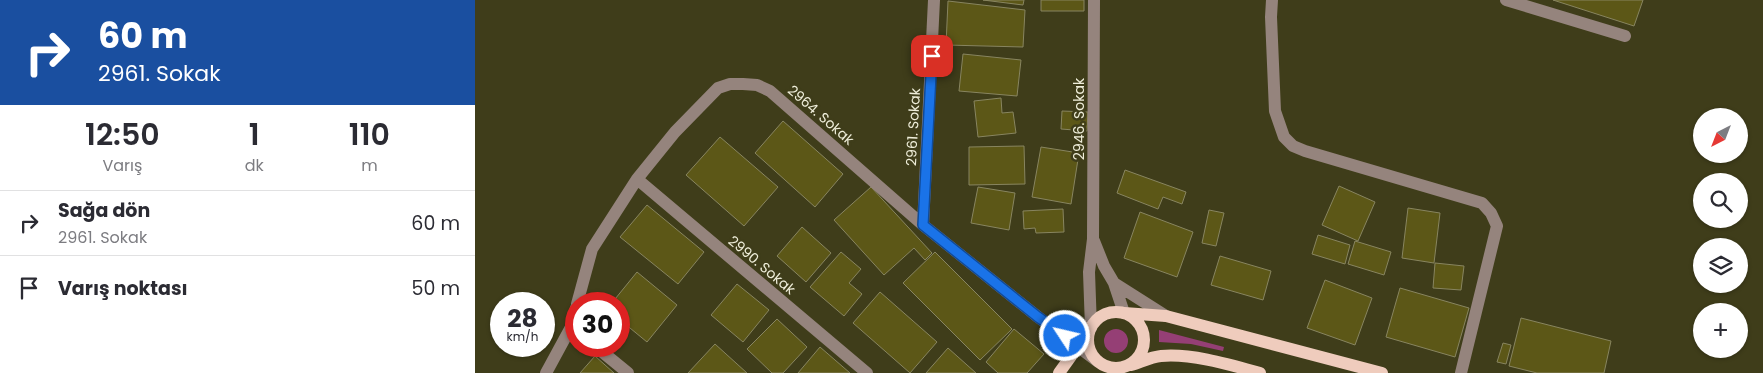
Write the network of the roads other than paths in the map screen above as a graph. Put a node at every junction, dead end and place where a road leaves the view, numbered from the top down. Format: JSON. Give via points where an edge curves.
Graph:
{"nodes":[{"id":1,"x":935,"y":0,"type":"edge"},
{"id":2,"x":1094,"y":0,"type":"edge"},
{"id":3,"x":1272,"y":0,"type":"edge"},
{"id":4,"x":1506,"y":0,"type":"edge"},
{"id":5,"x":1625,"y":36,"type":"dead end"},
{"id":6,"x":637,"y":179,"type":"junction"},
{"id":7,"x":923,"y":225,"type":"junction"},
{"id":8,"x":1093,"y":239,"type":"junction"},
{"id":9,"x":1114,"y":283,"type":"junction"},
{"id":10,"x":580,"y":292,"type":"edge"},
{"id":11,"x":1124,"y":313,"type":"junction"},
{"id":12,"x":1166,"y":316,"type":"junction"},
{"id":13,"x":1091,"y":328,"type":"junction"},
{"id":14,"x":565,"y":343,"type":"edge"},
{"id":15,"x":1078,"y":346,"type":"junction"},
{"id":16,"x":608,"y":357,"type":"edge"},
{"id":17,"x":1097,"y":361,"type":"junction"},
{"id":18,"x":1123,"y":370,"type":"edge"},
{"id":19,"x":546,"y":373,"type":"edge"},
{"id":20,"x":628,"y":373,"type":"edge"},
{"id":21,"x":867,"y":373,"type":"edge"},
{"id":22,"x":1059,"y":373,"type":"edge"},
{"id":23,"x":1260,"y":373,"type":"edge"},
{"id":24,"x":1382,"y":373,"type":"edge"},
{"id":25,"x":1461,"y":373,"type":"edge"}],
"edges":[{"from":1,"to":7,"type":"street","name":"2961. Sokak"},
{"from":2,"to":8,"type":"street","name":"2946. Sokak"},
{"from":3,"to":25,"type":"street","via":[[1275,111],[1284,137],[1293,146],[1481,203],[1495,219],[1497,226]]},
{"from":4,"to":5,"type":"street"},
{"from":6,"to":7,"type":"street","name":"2964. Sokak","via":[[675,132],[718,88],[730,84],[757,85],[770,91]]},
{"from":6,"to":10,"type":"street","name":"2964. Sokak","via":[[592,249]]},
{"from":6,"to":21,"type":"street","name":"2990. Sokak"},
{"from":7,"to":15,"type":"street","name":"2964. Sokak"},
{"from":8,"to":9,"type":"street"},
{"from":8,"to":13,"type":"street","name":"2946. Sokak","via":[[1089,272]]},
{"from":9,"to":11,"type":"street"},
{"from":9,"to":12,"type":"street"},
{"from":11,"to":12,"type":"main road"},
{"from":11,"to":13,"type":"main road","via":[[1104,315]]},
{"from":11,"to":18,"type":"main road","via":[[1137,321],[1144,340],[1141,354]]},
{"from":12,"to":24,"type":"main road"},
{"from":13,"to":15,"type":"main road"},
{"from":13,"to":17,"type":"main road","via":[[1088,344]]},
{"from":14,"to":19,"type":"street"},
{"from":15,"to":17,"type":"street","name":"2964. Sokak"},
{"from":15,"to":22,"type":"main road"},
{"from":16,"to":20,"type":"street"},
{"from":17,"to":18,"type":"main road","via":[[1103,366]]},
{"from":18,"to":23,"type":"main road","via":[[1166,356],[1220,363]]}]}
